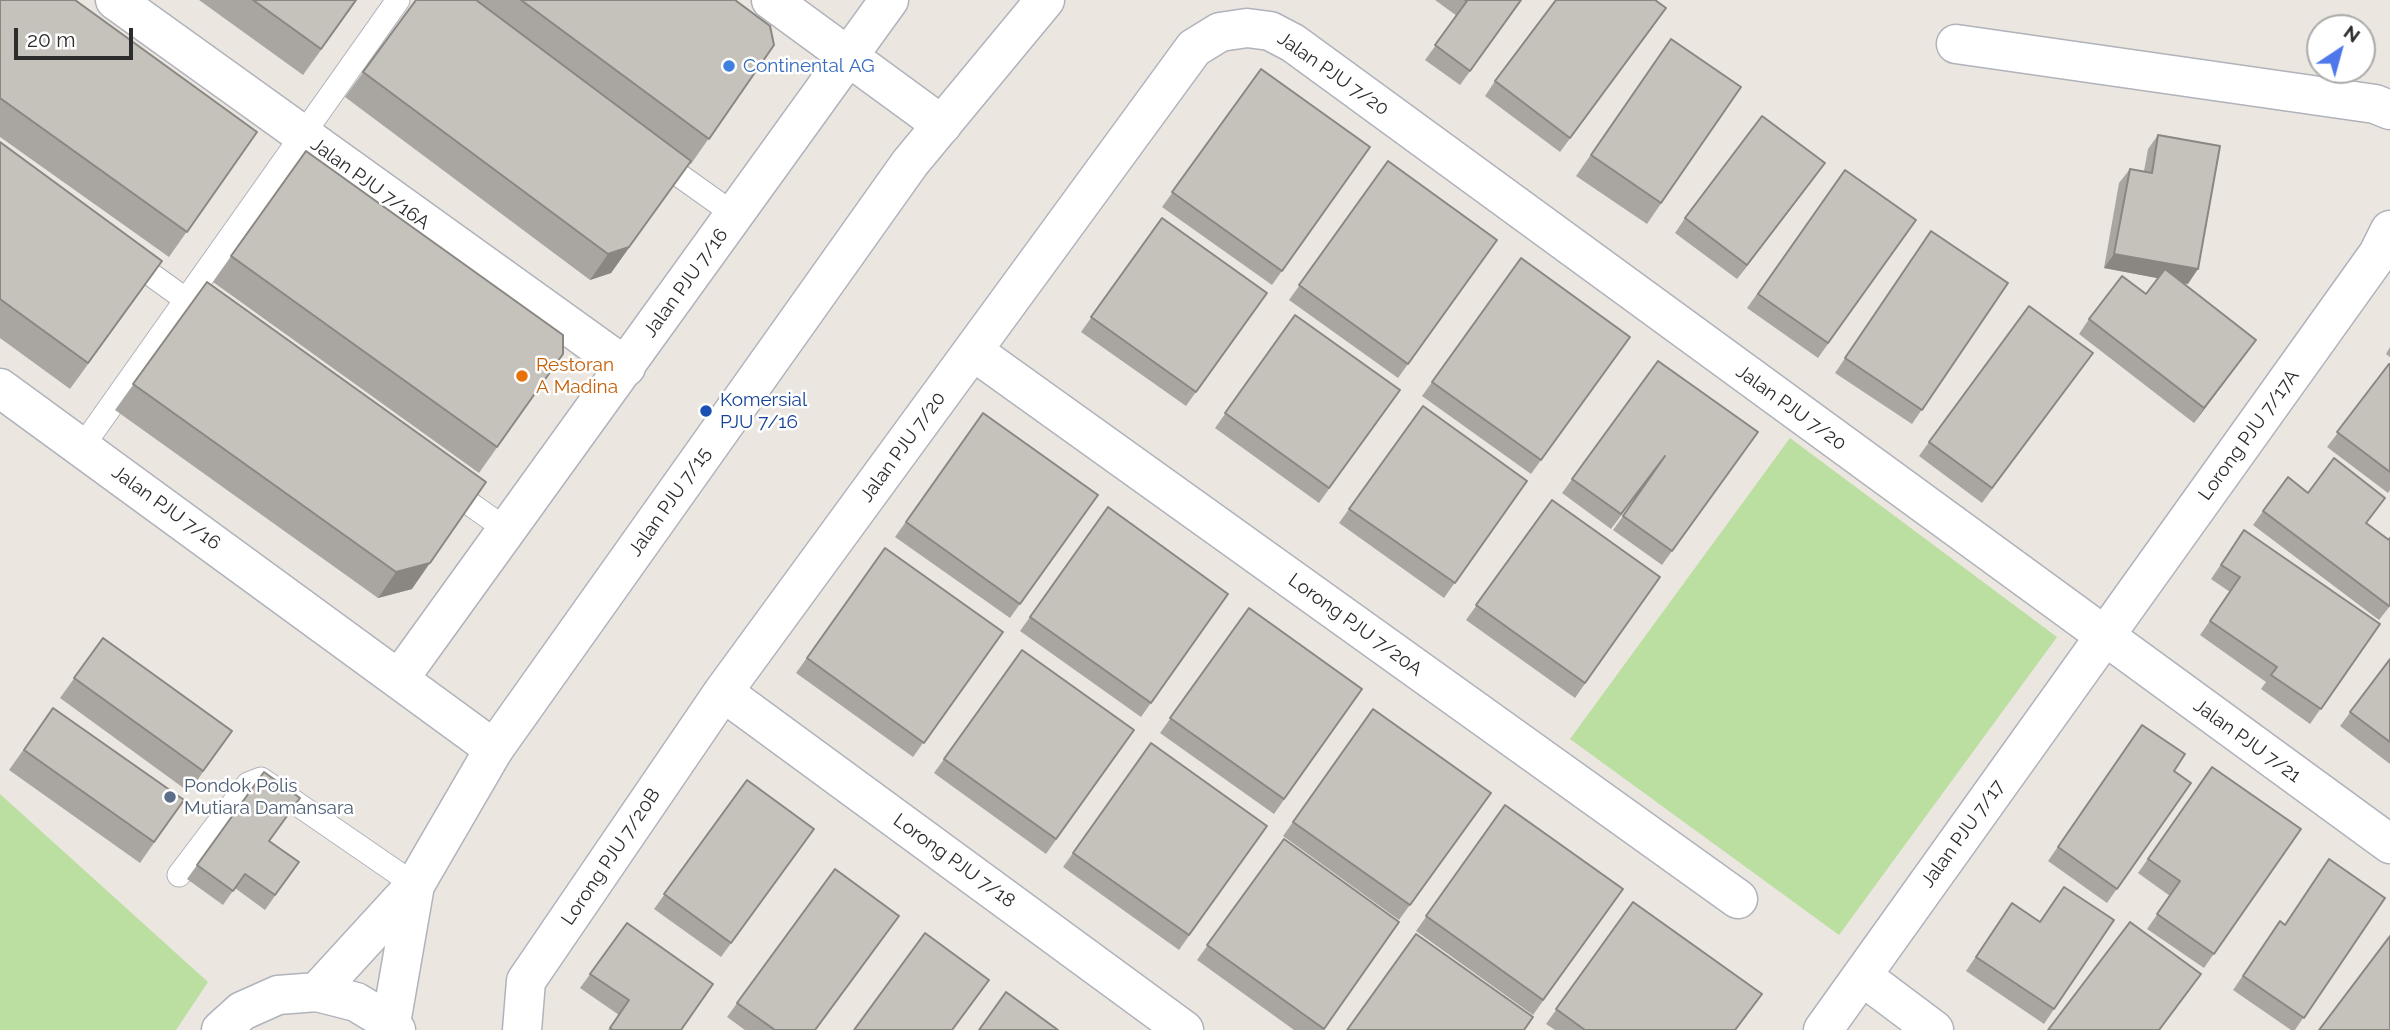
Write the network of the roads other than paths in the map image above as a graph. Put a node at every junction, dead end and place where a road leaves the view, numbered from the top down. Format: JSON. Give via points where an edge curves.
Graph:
{"nodes":[{"id":1,"x":115,"y":0,"type":"edge"},
{"id":2,"x":398,"y":0,"type":"edge"},
{"id":3,"x":771,"y":0,"type":"edge"},
{"id":4,"x":889,"y":0,"type":"edge"},
{"id":5,"x":1045,"y":0,"type":"edge"},
{"id":6,"x":1956,"y":44,"type":"dead end"},
{"id":7,"x":849,"y":57,"type":"junction"},
{"id":8,"x":2390,"y":110,"type":"edge"},
{"id":9,"x":942,"y":125,"type":"junction"},
{"id":10,"x":302,"y":135,"type":"junction"},
{"id":11,"x":634,"y":143,"type":"edge"},
{"id":12,"x":735,"y":215,"type":"junction"},
{"id":13,"x":2390,"y":230,"type":"edge"},
{"id":14,"x":109,"y":245,"type":"edge"},
{"id":15,"x":186,"y":300,"type":"junction"},
{"id":16,"x":230,"y":332,"type":"edge"},
{"id":17,"x":973,"y":351,"type":"junction"},
{"id":18,"x":626,"y":367,"type":"junction"},
{"id":19,"x":0,"y":388,"type":"edge"},
{"id":20,"x":82,"y":447,"type":"junction"},
{"id":21,"x":429,"y":475,"type":"edge"},
{"id":22,"x":507,"y":530,"type":"junction"},
{"id":23,"x":2104,"y":638,"type":"junction"},
{"id":24,"x":399,"y":680,"type":"junction"},
{"id":25,"x":723,"y":692,"type":"junction"},
{"id":26,"x":494,"y":749,"type":"junction"},
{"id":27,"x":2390,"y":844,"type":"edge"},
{"id":28,"x":179,"y":875,"type":"dead end"},
{"id":29,"x":415,"y":885,"type":"junction"},
{"id":30,"x":1738,"y":899,"type":"dead end"},
{"id":31,"x":1861,"y":976,"type":"junction"},
{"id":32,"x":317,"y":992,"type":"junction"},
{"id":33,"x":393,"y":1027,"type":"edge"},
{"id":34,"x":221,"y":1030,"type":"edge"},
{"id":35,"x":522,"y":1030,"type":"edge"},
{"id":36,"x":1184,"y":1030,"type":"edge"},
{"id":37,"x":1823,"y":1030,"type":"edge"},
{"id":38,"x":1934,"y":1030,"type":"edge"}],
"edges":[{"from":1,"to":10,"type":"street","name":"Jalan PJU 7/16A"},
{"from":2,"to":10,"type":"lane"},
{"from":3,"to":7,"type":"street"},
{"from":4,"to":7,"type":"street","name":"Jalan PJU 7/16"},
{"from":5,"to":9,"type":"street","name":"Jalan PJU 7/15"},
{"from":6,"to":8,"type":"street","via":[[2375,104]]},
{"from":7,"to":9,"type":"street"},
{"from":7,"to":12,"type":"street","name":"Jalan PJU 7/16"},
{"from":9,"to":26,"type":"street","name":"Jalan PJU 7/15","via":[[910,163]]},
{"from":10,"to":15,"type":"lane"},
{"from":10,"to":18,"type":"street","name":"Jalan PJU 7/16A"},
{"from":11,"to":12,"type":"lane"},
{"from":12,"to":18,"type":"street","name":"Jalan PJU 7/16"},
{"from":13,"to":23,"type":"street","name":"Lorong PJU 7/17A","via":[[2378,254]]},
{"from":14,"to":15,"type":"lane"},
{"from":15,"to":16,"type":"lane"},
{"from":15,"to":20,"type":"lane"},
{"from":17,"to":23,"type":"street","name":"Jalan PJU 7/20","via":[[1194,48],[1220,32],[1270,31],[1293,43]]},
{"from":17,"to":25,"type":"street","name":"Jalan PJU 7/20"},
{"from":17,"to":30,"type":"street","name":"Lorong PJU 7/20A"},
{"from":18,"to":22,"type":"street","name":"Jalan PJU 7/16"},
{"from":19,"to":20,"type":"street","name":"Jalan PJU 7/16"},
{"from":20,"to":24,"type":"street","name":"Jalan PJU 7/16"},
{"from":21,"to":22,"type":"lane"},
{"from":22,"to":24,"type":"street","name":"Jalan PJU 7/16"},
{"from":23,"to":27,"type":"street","name":"Jalan PJU 7/21"},
{"from":23,"to":31,"type":"street","name":"Jalan PJU 7/17"},
{"from":24,"to":26,"type":"street","name":"Jalan PJU 7/16"},
{"from":25,"to":35,"type":"street","name":"Lorong PJU 7/20B","via":[[526,981]]},
{"from":25,"to":36,"type":"street","name":"Lorong PJU 7/18"},
{"from":26,"to":29,"type":"street","name":"Jalan PJU 7/15"},
{"from":28,"to":29,"type":"lane","via":[[248,784],[261,779]]},
{"from":29,"to":32,"type":"street","name":"Jalan PJU 7/15"},
{"from":29,"to":33,"type":"street","name":"Jalan PJU 7/15"},
{"from":31,"to":37,"type":"street","name":"Jalan PJU 7/17"},
{"from":31,"to":38,"type":"street"},
{"from":32,"to":33,"type":"street","via":[[356,1002]]},
{"from":32,"to":34,"type":"street","via":[[278,995],[242,1011]]}]}
